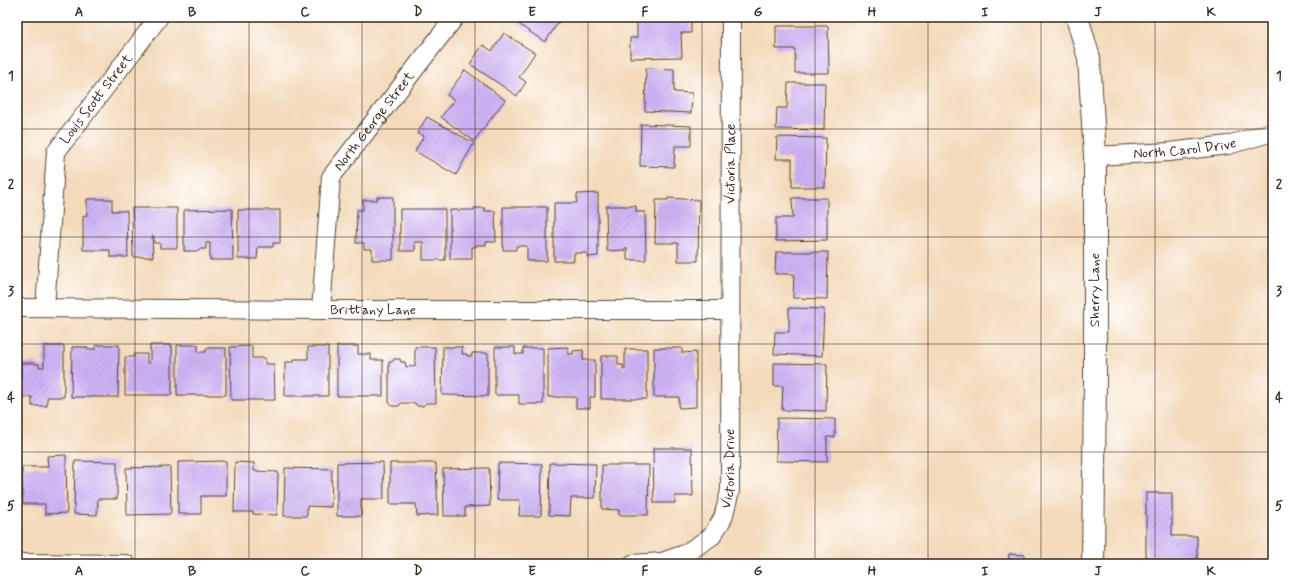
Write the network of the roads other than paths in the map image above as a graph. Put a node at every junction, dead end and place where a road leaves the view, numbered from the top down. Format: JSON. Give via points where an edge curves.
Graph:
{"nodes":[{"id":1,"x":159,"y":17,"type":"edge"},
{"id":2,"x":455,"y":17,"type":"edge"},
{"id":3,"x":731,"y":17,"type":"edge"},
{"id":4,"x":1077,"y":17,"type":"edge"},
{"id":5,"x":1273,"y":132,"type":"edge"},
{"id":6,"x":1095,"y":156,"type":"junction"},
{"id":7,"x":17,"y":308,"type":"edge"},
{"id":8,"x":45,"y":308,"type":"junction"},
{"id":9,"x":321,"y":310,"type":"junction"},
{"id":10,"x":730,"y":310,"type":"junction"},
{"id":11,"x":17,"y":563,"type":"edge"},
{"id":12,"x":126,"y":564,"type":"edge"},
{"id":13,"x":632,"y":564,"type":"edge"},
{"id":14,"x":1093,"y":564,"type":"edge"}],
"edges":[{"from":1,"to":8,"type":"street","name":"Louis Scott Street","via":[[56,152]]},
{"from":2,"to":9,"type":"street","name":"North George Street","via":[[331,177]]},
{"from":3,"to":10,"type":"street","name":"Victoria Place"},
{"from":4,"to":6,"type":"street","name":"Sherry Lane","via":[[1089,58]]},
{"from":5,"to":6,"type":"street","name":"North Carol Drive","via":[[1228,145],[1170,152]]},
{"from":6,"to":14,"type":"street","name":"Sherry Lane"},
{"from":7,"to":8,"type":"street","name":"Brittany Lane"},
{"from":8,"to":9,"type":"street","name":"Brittany Lane"},
{"from":9,"to":10,"type":"street","name":"Brittany Lane"},
{"from":10,"to":13,"type":"street","name":"Victoria Drive","via":[[730,491],[723,518],[712,536],[685,554],[662,562]]},
{"from":11,"to":12,"type":"street"}]}
